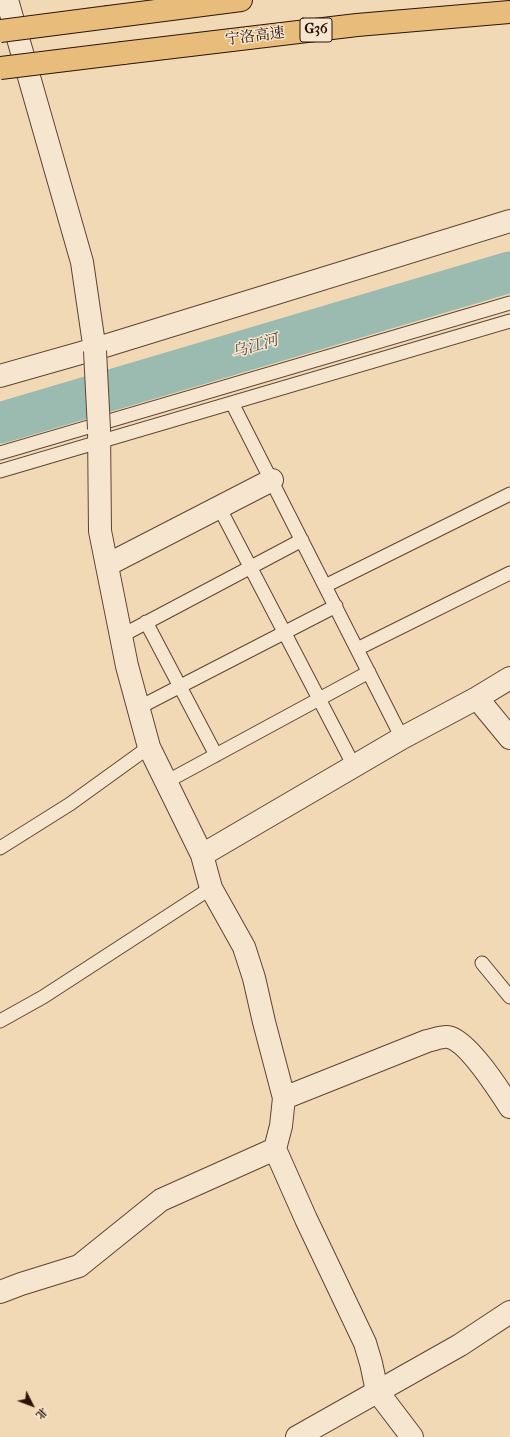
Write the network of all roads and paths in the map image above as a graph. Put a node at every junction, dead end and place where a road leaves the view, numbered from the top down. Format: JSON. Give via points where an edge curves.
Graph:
{"nodes":[{"id":1,"x":7,"y":0,"type":"edge"},
{"id":2,"x":241,"y":0,"type":"edge"},
{"id":3,"x":510,"y":12,"type":"edge"},
{"id":4,"x":0,"y":31,"type":"edge"},
{"id":5,"x":0,"y":68,"type":"edge"},
{"id":6,"x":510,"y":221,"type":"edge"},
{"id":7,"x":510,"y":303,"type":"edge"},
{"id":8,"x":510,"y":321,"type":"edge"},
{"id":9,"x":95,"y":350,"type":"junction"},
{"id":10,"x":0,"y":376,"type":"edge"},
{"id":11,"x":232,"y":403,"type":"junction"},
{"id":12,"x":99,"y":436,"type":"junction"},
{"id":13,"x":0,"y":454,"type":"edge"},
{"id":14,"x":0,"y":471,"type":"edge"},
{"id":15,"x":272,"y":480,"type":"junction"},
{"id":16,"x":510,"y":494,"type":"edge"},
{"id":17,"x":219,"y":507,"type":"junction"},
{"id":18,"x":302,"y":540,"type":"junction"},
{"id":19,"x":107,"y":565,"type":"junction"},
{"id":20,"x":250,"y":567,"type":"junction"},
{"id":21,"x":510,"y":573,"type":"edge"},
{"id":22,"x":325,"y":586,"type":"junction"},
{"id":23,"x":336,"y":606,"type":"junction"},
{"id":24,"x":146,"y":622,"type":"junction"},
{"id":25,"x":284,"y":633,"type":"junction"},
{"id":26,"x":121,"y":636,"type":"junction"},
{"id":27,"x":357,"y":649,"type":"junction"},
{"id":28,"x":369,"y":672,"type":"junction"},
{"id":29,"x":510,"y":678,"type":"edge"},
{"id":30,"x":180,"y":686,"type":"junction"},
{"id":31,"x":477,"y":698,"type":"junction"},
{"id":32,"x":319,"y":699,"type":"junction"},
{"id":33,"x":138,"y":708,"type":"junction"},
{"id":34,"x":402,"y":738,"type":"junction"},
{"id":35,"x":510,"y":738,"type":"edge"},
{"id":36,"x":149,"y":747,"type":"junction"},
{"id":37,"x":216,"y":755,"type":"junction"},
{"id":38,"x":354,"y":766,"type":"junction"},
{"id":39,"x":166,"y":782,"type":"junction"},
{"id":40,"x":0,"y":848,"type":"edge"},
{"id":41,"x":202,"y":856,"type":"junction"},
{"id":42,"x":211,"y":888,"type":"junction"},
{"id":43,"x":482,"y":962,"type":"dead end"},
{"id":44,"x":510,"y":997,"type":"edge"},
{"id":45,"x":0,"y":1021,"type":"edge"},
{"id":46,"x":284,"y":1098,"type":"junction"},
{"id":47,"x":510,"y":1107,"type":"edge"},
{"id":48,"x":275,"y":1149,"type":"junction"},
{"id":49,"x":0,"y":1292,"type":"edge"},
{"id":50,"x":510,"y":1312,"type":"edge"},
{"id":51,"x":377,"y":1391,"type":"junction"},
{"id":52,"x":297,"y":1437,"type":"edge"},
{"id":53,"x":412,"y":1437,"type":"edge"}],
"edges":[{"from":1,"to":9,"type":"street","via":[[82,262]]},
{"from":2,"to":4,"type":"highway","bridge":true},
{"from":3,"to":5,"type":"highway","name":"宁洛高速","number":"G36","bridge":true,"via":[[357,25]]},
{"from":6,"to":9,"type":"street"},
{"from":7,"to":13,"type":"lane"},
{"from":8,"to":11,"type":"lane"},
{"from":9,"to":10,"type":"street"},
{"from":9,"to":12,"type":"street","bridge":true},
{"from":11,"to":12,"type":"lane"},
{"from":11,"to":15,"type":"lane"},
{"from":12,"to":14,"type":"lane"},
{"from":12,"to":19,"type":"street","via":[[100,531]]},
{"from":15,"to":17,"type":"street"},
{"from":15,"to":18,"type":"lane"},
{"from":16,"to":22,"type":"lane"},
{"from":17,"to":19,"type":"street"},
{"from":17,"to":20,"type":"lane"},
{"from":18,"to":20,"type":"lane"},
{"from":18,"to":22,"type":"lane"},
{"from":19,"to":26,"type":"street"},
{"from":20,"to":24,"type":"lane"},
{"from":20,"to":25,"type":"lane"},
{"from":21,"to":27,"type":"lane"},
{"from":22,"to":23,"type":"lane"},
{"from":23,"to":25,"type":"lane"},
{"from":23,"to":27,"type":"lane"},
{"from":24,"to":26,"type":"lane"},
{"from":24,"to":30,"type":"lane"},
{"from":25,"to":30,"type":"lane"},
{"from":25,"to":32,"type":"lane"},
{"from":26,"to":33,"type":"street"},
{"from":27,"to":28,"type":"lane"},
{"from":28,"to":32,"type":"lane"},
{"from":28,"to":34,"type":"lane"},
{"from":29,"to":31,"type":"street"},
{"from":30,"to":33,"type":"lane"},
{"from":30,"to":37,"type":"lane"},
{"from":31,"to":34,"type":"street"},
{"from":31,"to":35,"type":"street"},
{"from":32,"to":37,"type":"lane"},
{"from":32,"to":38,"type":"lane"},
{"from":33,"to":36,"type":"street"},
{"from":34,"to":38,"type":"street"},
{"from":36,"to":39,"type":"street"},
{"from":36,"to":40,"type":"lane","via":[[70,804]]},
{"from":37,"to":39,"type":"lane"},
{"from":38,"to":41,"type":"street"},
{"from":39,"to":41,"type":"street"},
{"from":41,"to":42,"type":"street"},
{"from":42,"to":45,"type":"lane","via":[[43,997]]},
{"from":42,"to":46,"type":"street","via":[[244,947]]},
{"from":43,"to":44,"type":"lane"},
{"from":46,"to":47,"type":"street","via":[[427,1041],[448,1037],[461,1042],[487,1073]]},
{"from":46,"to":48,"type":"street"},
{"from":48,"to":49,"type":"street","via":[[161,1200],[79,1266]]},
{"from":48,"to":51,"type":"street","via":[[365,1343]]},
{"from":50,"to":51,"type":"street","via":[[460,1345]]},
{"from":51,"to":52,"type":"street"},
{"from":51,"to":53,"type":"street"}]}
